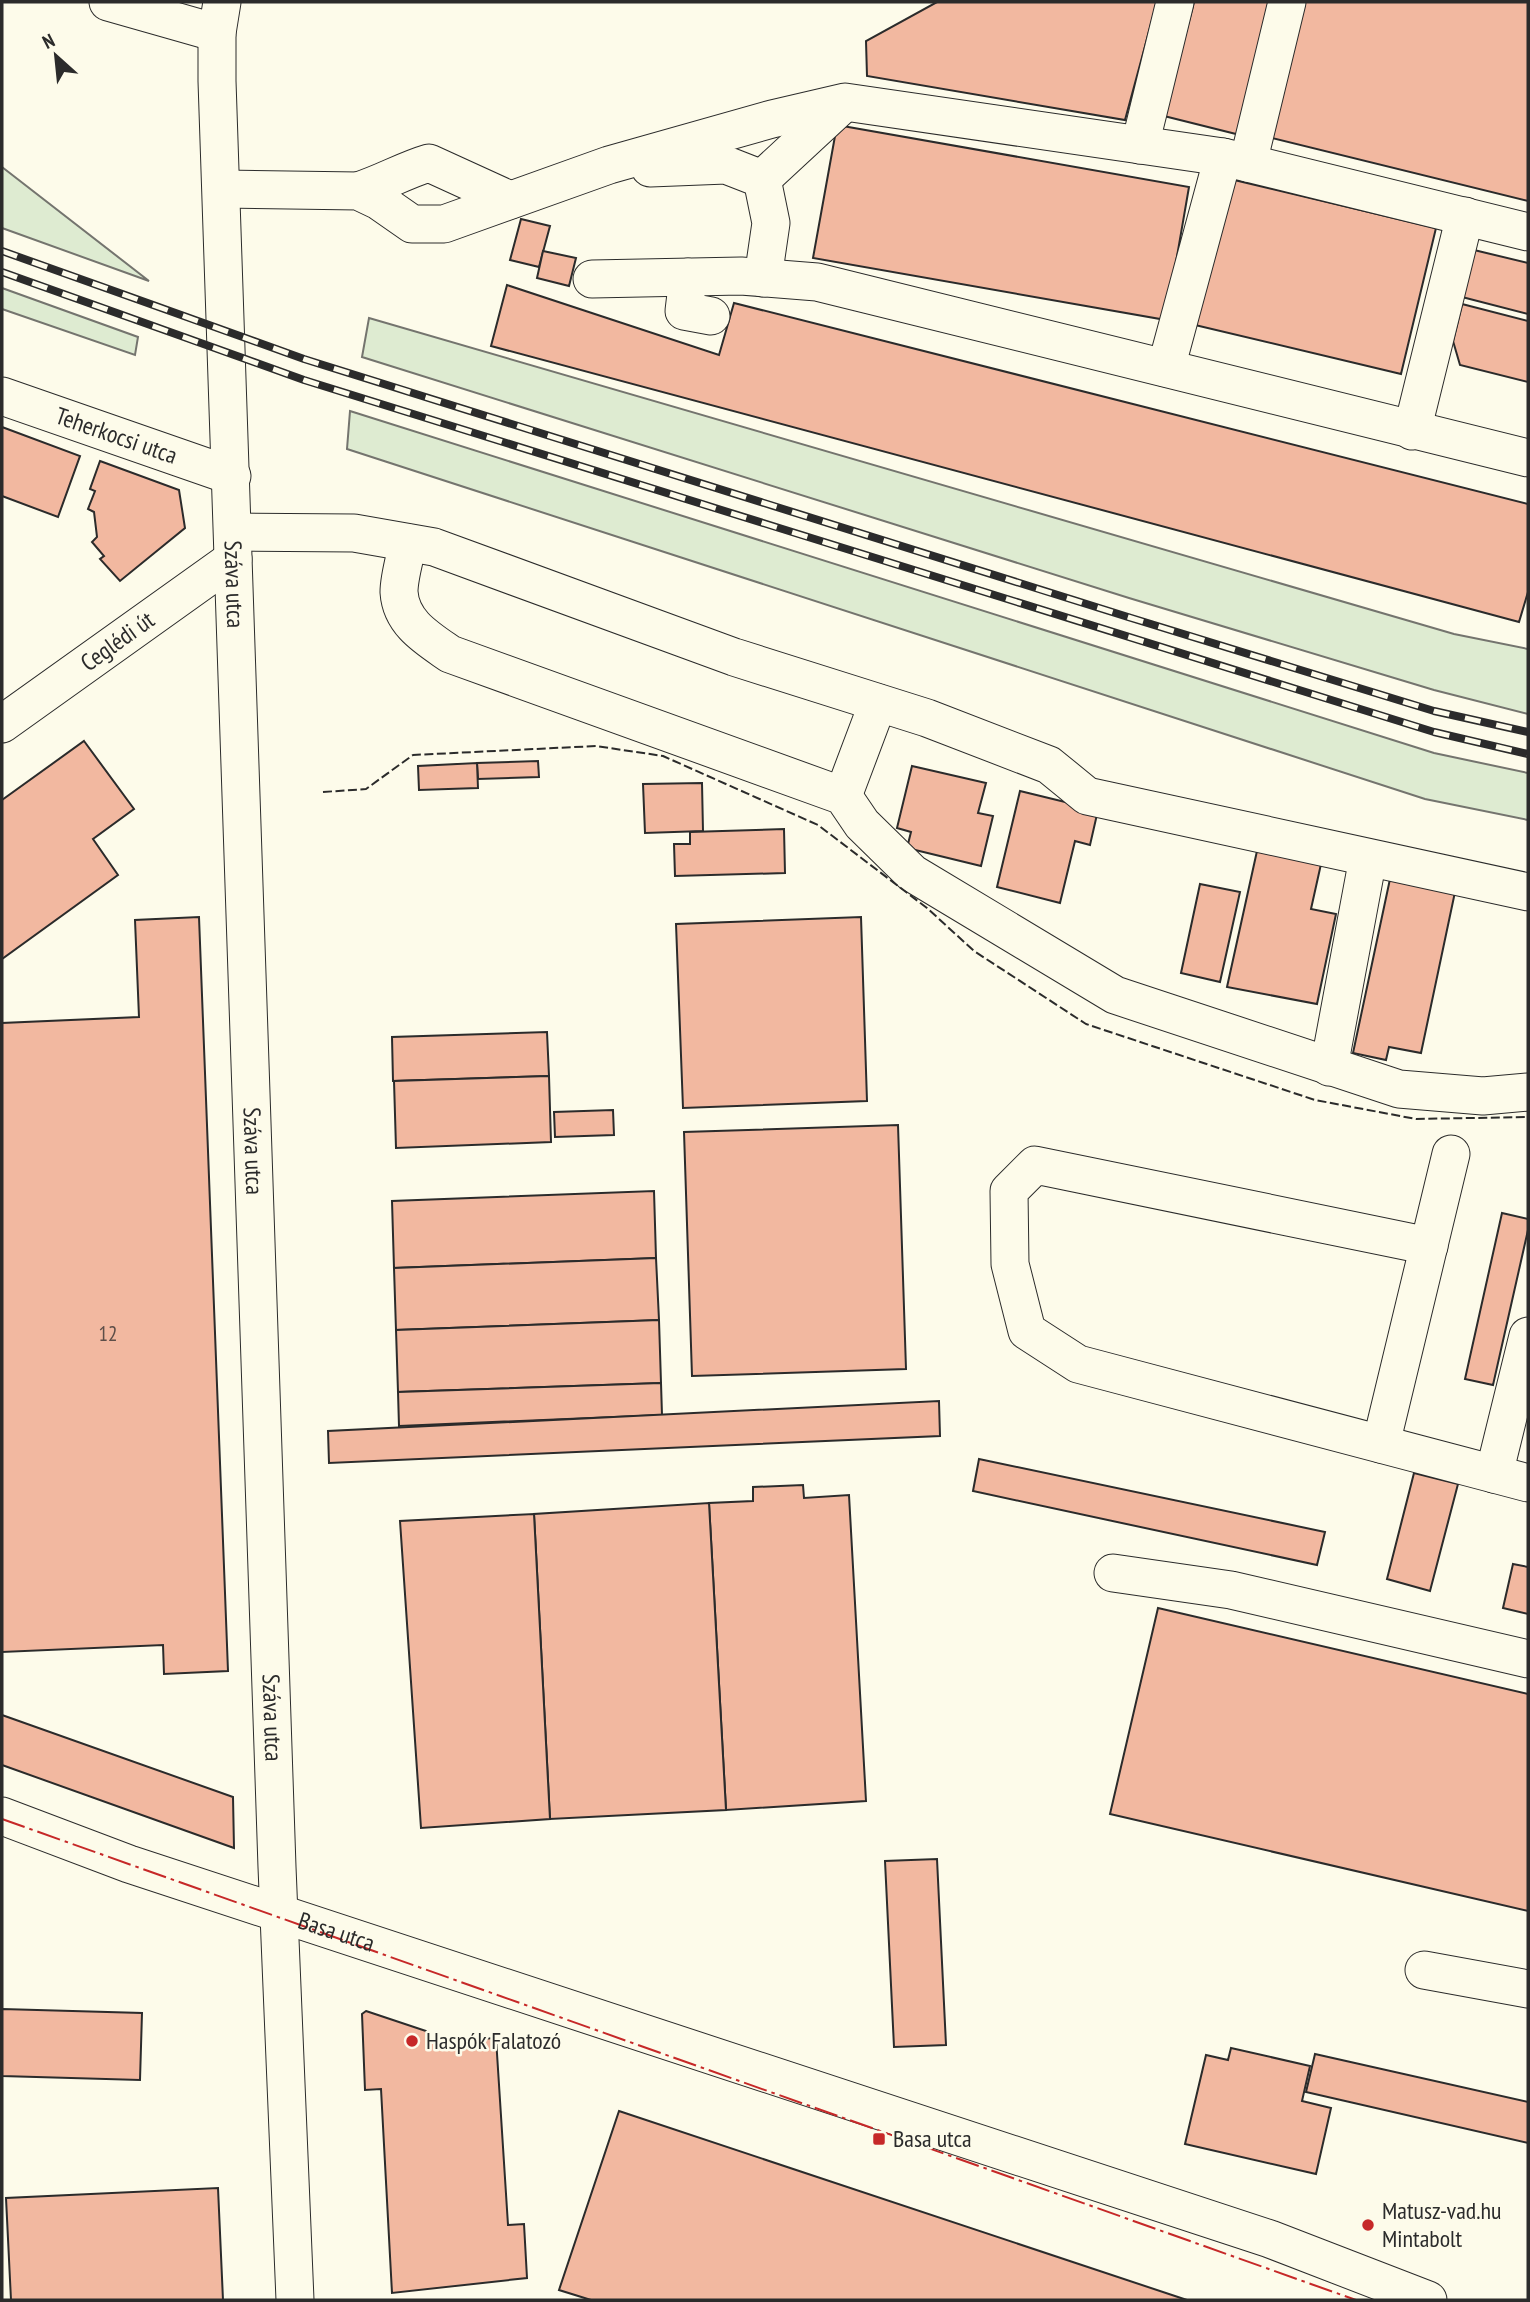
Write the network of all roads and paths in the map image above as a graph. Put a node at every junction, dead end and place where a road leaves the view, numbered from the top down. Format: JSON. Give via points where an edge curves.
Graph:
{"nodes":[{"id":1,"x":108,"y":2,"type":"edge"},
{"id":2,"x":1175,"y":2,"type":"edge"},
{"id":3,"x":1287,"y":2,"type":"edge"},
{"id":4,"x":219,"y":17,"type":"edge"},
{"id":5,"x":845,"y":102,"type":"junction"},
{"id":6,"x":1140,"y":145,"type":"junction"},
{"id":7,"x":1235,"y":160,"type":"junction"},
{"id":8,"x":593,"y":171,"type":"junction"},
{"id":9,"x":762,"y":179,"type":"junction"},
{"id":10,"x":222,"y":189,"type":"junction"},
{"id":11,"x":358,"y":191,"type":"junction"},
{"id":12,"x":510,"y":200,"type":"junction"},
{"id":13,"x":1465,"y":216,"type":"junction"},
{"id":14,"x":1528,"y":232,"type":"edge"},
{"id":15,"x":688,"y":277,"type":"junction"},
{"id":16,"x":763,"y":278,"type":"junction"},
{"id":17,"x":592,"y":279,"type":"dead end"},
{"id":18,"x":711,"y":316,"type":"dead end"},
{"id":19,"x":1166,"y":368,"type":"junction"},
{"id":20,"x":2,"y":396,"type":"edge"},
{"id":21,"x":1412,"y":431,"type":"junction"},
{"id":22,"x":1528,"y":458,"type":"edge"},
{"id":23,"x":232,"y":475,"type":"junction"},
{"id":24,"x":408,"y":543,"type":"junction"},
{"id":25,"x":233,"y":545,"type":"junction"},
{"id":26,"x":878,"y":703,"type":"junction"},
{"id":27,"x":2,"y":724,"type":"edge"},
{"id":28,"x":843,"y":796,"type":"junction"},
{"id":29,"x":1368,"y":858,"type":"junction"},
{"id":30,"x":1528,"y":892,"type":"edge"},
{"id":31,"x":1329,"y":1067,"type":"junction"},
{"id":32,"x":1528,"y":1092,"type":"edge"},
{"id":33,"x":1451,"y":1154,"type":"dead end"},
{"id":34,"x":1429,"y":1246,"type":"junction"},
{"id":35,"x":1528,"y":1336,"type":"edge"},
{"id":36,"x":1381,"y":1444,"type":"junction"},
{"id":37,"x":1494,"y":1474,"type":"junction"},
{"id":38,"x":1528,"y":1483,"type":"edge"},
{"id":39,"x":1114,"y":1573,"type":"dead end"},
{"id":40,"x":1528,"y":1659,"type":"edge"},
{"id":41,"x":2,"y":1816,"type":"edge"},
{"id":42,"x":279,"y":1912,"type":"junction"},
{"id":43,"x":1424,"y":1970,"type":"dead end"},
{"id":44,"x":1528,"y":1989,"type":"edge"},
{"id":45,"x":295,"y":2300,"type":"edge"},
{"id":46,"x":1428,"y":2300,"type":"edge"}],
"edges":[{"from":1,"to":4,"type":"street"},
{"from":2,"to":6,"type":"street"},
{"from":3,"to":7,"type":"street"},
{"from":4,"to":10,"type":"street","name":"Száva utca"},
{"from":5,"to":6,"type":"street"},
{"from":5,"to":8,"type":"street"},
{"from":5,"to":9,"type":"street"},
{"from":6,"to":7,"type":"street"},
{"from":7,"to":13,"type":"street"},
{"from":7,"to":19,"type":"street"},
{"from":8,"to":9,"type":"street","via":[[726,165]]},
{"from":8,"to":12,"type":"street"},
{"from":9,"to":16,"type":"street","via":[[771,223]]},
{"from":10,"to":11,"type":"street"},
{"from":10,"to":23,"type":"street","name":"Száva utca"},
{"from":11,"to":12,"type":"street","via":[[412,224],[444,224]]},
{"from":11,"to":12,"type":"street","via":[[429,163]]},
{"from":13,"to":14,"type":"street"},
{"from":13,"to":21,"type":"street"},
{"from":15,"to":16,"type":"street"},
{"from":15,"to":17,"type":"street"},
{"from":15,"to":18,"type":"street","via":[[684,311]]},
{"from":16,"to":19,"type":"street","via":[[817,282]]},
{"from":19,"to":21,"type":"street"},
{"from":20,"to":23,"type":"street","name":"Teherkocsi utca"},
{"from":21,"to":22,"type":"street"},
{"from":23,"to":25,"type":"street","name":"Száva utca"},
{"from":24,"to":25,"type":"street","via":[[354,533]]},
{"from":24,"to":26,"type":"street","via":[[434,547],[734,657]]},
{"from":24,"to":28,"type":"street","via":[[399,592],[405,614],[419,634],[450,654]]},
{"from":25,"to":27,"type":"street","name":"Ceglédi út"},
{"from":25,"to":42,"type":"street","name":"Száva utca"},
{"from":26,"to":28,"type":"street"},
{"from":26,"to":29,"type":"street","via":[[1049,765],[1087,796]]},
{"from":28,"to":31,"type":"street","via":[[862,824],[912,873],[1115,995]]},
{"from":29,"to":30,"type":"street"},
{"from":29,"to":31,"type":"street"},
{"from":31,"to":32,"type":"street","via":[[1399,1090],[1483,1096]]},
{"from":33,"to":34,"type":"street"},
{"from":34,"to":36,"type":"street"},
{"from":34,"to":36,"type":"street","via":[[1035,1165],[1009,1191],[1010,1264],[1027,1331],[1078,1364]]},
{"from":35,"to":37,"type":"street"},
{"from":36,"to":37,"type":"street"},
{"from":37,"to":38,"type":"street"},
{"from":39,"to":40,"type":"street","via":[[1231,1590]]},
{"from":41,"to":42,"type":"street","name":"Basa utca","via":[[129,1864]]},
{"from":42,"to":45,"type":"street","name":"Száva utca"},
{"from":42,"to":46,"type":"street","name":"Basa utca","via":[[1270,2239]]},
{"from":43,"to":44,"type":"street"}]}
